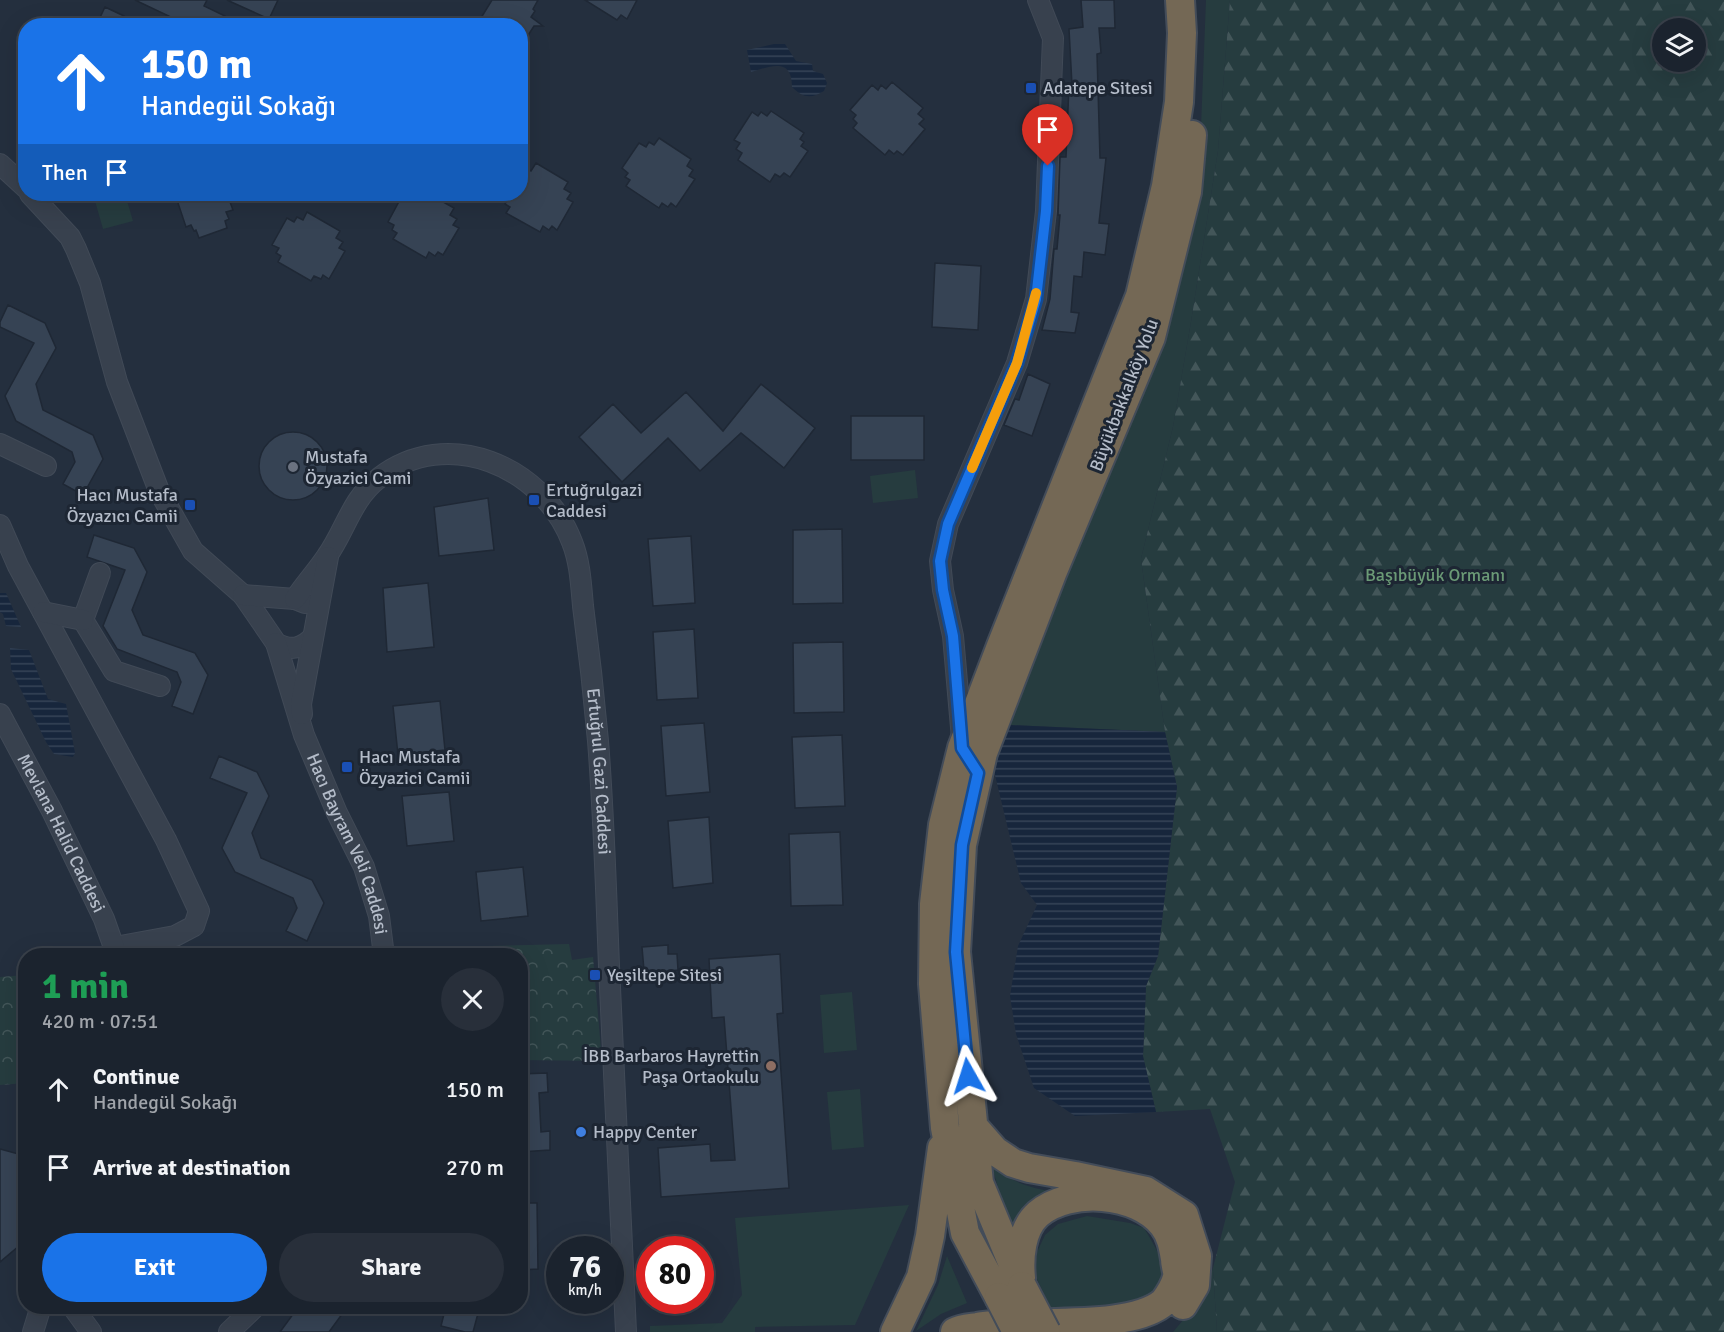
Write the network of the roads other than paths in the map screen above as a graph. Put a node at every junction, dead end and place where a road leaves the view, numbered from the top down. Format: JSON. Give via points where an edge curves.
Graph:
{"nodes":[{"id":1,"x":1038,"y":0,"type":"edge"},
{"id":2,"x":1180,"y":0,"type":"edge"},
{"id":3,"x":1198,"y":0,"type":"edge"},
{"id":4,"x":0,"y":164,"type":"edge"},
{"id":5,"x":18,"y":181,"type":"edge"},
{"id":6,"x":37,"y":201,"type":"edge"},
{"id":7,"x":0,"y":444,"type":"edge"},
{"id":8,"x":46,"y":465,"type":"dead end"},
{"id":9,"x":0,"y":525,"type":"edge"},
{"id":10,"x":328,"y":555,"type":"junction"},
{"id":11,"x":100,"y":573,"type":"dead end"},
{"id":12,"x":243,"y":595,"type":"junction"},
{"id":13,"x":290,"y":599,"type":"junction"},
{"id":14,"x":43,"y":612,"type":"junction"},
{"id":15,"x":83,"y":620,"type":"junction"},
{"id":16,"x":315,"y":630,"type":"junction"},
{"id":17,"x":271,"y":636,"type":"junction"},
{"id":18,"x":160,"y":686,"type":"dead end"},
{"id":19,"x":0,"y":714,"type":"edge"},
{"id":20,"x":304,"y":735,"type":"junction"},
{"id":21,"x":962,"y":748,"type":"junction"},
{"id":22,"x":978,"y":773,"type":"junction"},
{"id":23,"x":115,"y":948,"type":"edge"},
{"id":24,"x":128,"y":948,"type":"edge"},
{"id":25,"x":383,"y":948,"type":"edge"},
{"id":26,"x":973,"y":1126,"type":"junction"},
{"id":27,"x":945,"y":1128,"type":"junction"},
{"id":28,"x":1011,"y":1292,"type":"junction"},
{"id":29,"x":39,"y":1314,"type":"edge"},
{"id":30,"x":78,"y":1314,"type":"edge"},
{"id":31,"x":248,"y":1314,"type":"edge"},
{"id":32,"x":33,"y":1332,"type":"edge"},
{"id":33,"x":91,"y":1332,"type":"edge"},
{"id":34,"x":229,"y":1332,"type":"edge"},
{"id":35,"x":627,"y":1332,"type":"edge"},
{"id":36,"x":895,"y":1332,"type":"edge"},
{"id":37,"x":955,"y":1332,"type":"edge"},
{"id":38,"x":1017,"y":1332,"type":"edge"},
{"id":39,"x":1046,"y":1332,"type":"edge"},
{"id":40,"x":1153,"y":1332,"type":"edge"}],
"edges":[{"from":1,"to":21,"type":"street","via":[[1053,38],[1046,211],[1036,299],[1017,363],[948,524],[940,561],[953,636]]},
{"from":2,"to":21,"type":"highway","name":"Büyükbakkalköy Yolu","via":[[1179,102],[1166,186],[1140,296]]},
{"from":3,"to":22,"type":"highway","name":"Büyükbakkalköy Yolu","via":[[1200,42],[1187,192],[1150,336],[1053,570]]},
{"from":4,"to":5,"type":"street"},
{"from":6,"to":12,"type":"street","via":[[76,249],[90,283],[117,382],[159,491],[193,551]]},
{"from":7,"to":8,"type":"street"},
{"from":9,"to":14,"type":"street"},
{"from":10,"to":13,"type":"street","name":"Ertuğrul Gazi Caddesi"},
{"from":10,"to":16,"type":"street","name":"Ertuğrul Gazi Caddesi"},
{"from":10,"to":35,"type":"street","name":"Ertuğrul Gazi Caddesi","via":[[348,515],[376,479],[420,456],[459,453],[486,460],[526,481],[563,520],[573,544],[592,668],[604,822]]},
{"from":11,"to":15,"type":"street"},
{"from":12,"to":13,"type":"street"},
{"from":12,"to":17,"type":"street"},
{"from":13,"to":16,"type":"street","via":[[310,607]]},
{"from":13,"to":17,"type":"street","via":[[278,602],[268,614]]},
{"from":14,"to":15,"type":"street"},
{"from":14,"to":24,"type":"street","via":[[166,840],[199,911],[194,926],[175,936]]},
{"from":15,"to":18,"type":"street","via":[[114,670]]},
{"from":16,"to":17,"type":"street","via":[[300,647],[283,647]]},
{"from":16,"to":20,"type":"street","name":"Ertuğrul Gazi Caddesi","via":[[301,704]]},
{"from":17,"to":20,"type":"street"},
{"from":19,"to":23,"type":"street","name":"Mevlana Halid Caddesi","via":[[52,811]]},
{"from":20,"to":25,"type":"street","name":"Hacı Bayram Veli Caddesi","via":[[364,867],[379,916]]},
{"from":21,"to":22,"type":"highway"},
{"from":21,"to":27,"type":"highway","name":"Büyükbakkalköy Yolu","via":[[943,825],[934,904],[933,984]]},
{"from":22,"to":26,"type":"highway","name":"Büyükbakkalköy Yolu","via":[[962,845],[956,952]]},
{"from":26,"to":28,"type":"highway","name":"Büyükbakkalköy Yolu","via":[[979,1183]]},
{"from":26,"to":40,"type":"highway","via":[[995,1151],[1013,1162],[1146,1191],[1184,1215],[1197,1256],[1195,1285],[1176,1318]]},
{"from":27,"to":28,"type":"highway","via":[[965,1233]]},
{"from":27,"to":36,"type":"highway","via":[[921,1277]]},
{"from":28,"to":37,"type":"highway","via":[[1029,1227],[1037,1215],[1073,1198],[1104,1196],[1148,1211],[1163,1225],[1173,1244],[1177,1277],[1169,1295],[1158,1311],[1135,1325],[1089,1329],[993,1324]]},
{"from":28,"to":38,"type":"highway","bridge":true},
{"from":28,"to":39,"type":"highway","bridge":true},
{"from":29,"to":32,"type":"street"},
{"from":30,"to":33,"type":"street"},
{"from":31,"to":34,"type":"street"}]}
